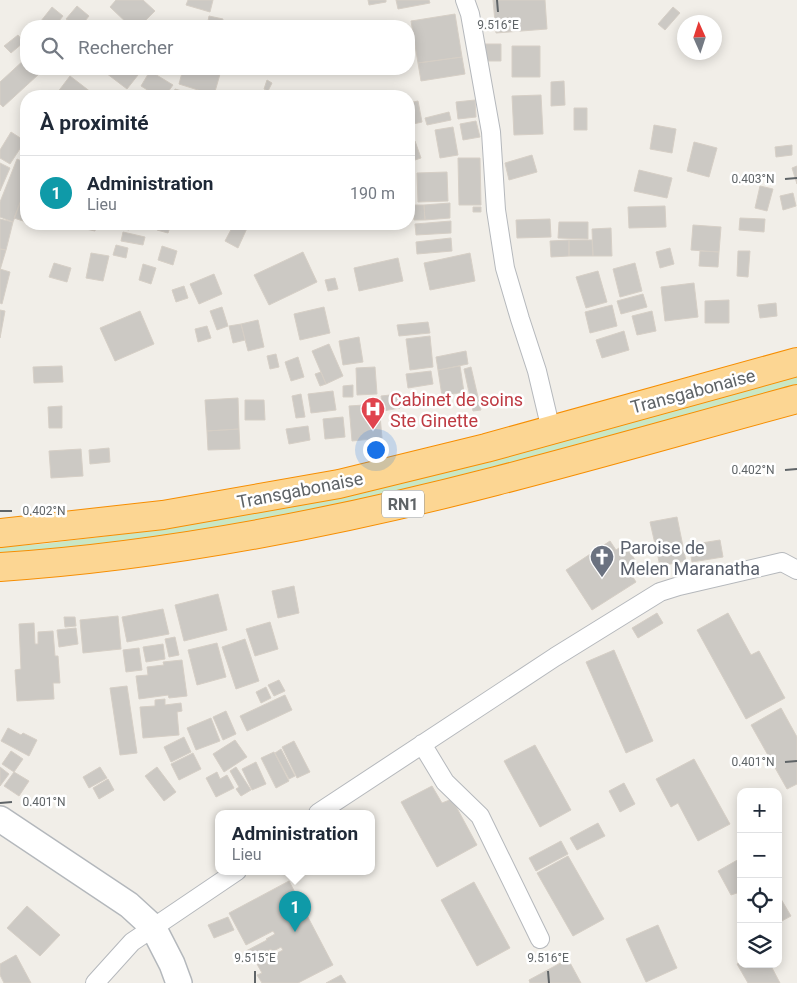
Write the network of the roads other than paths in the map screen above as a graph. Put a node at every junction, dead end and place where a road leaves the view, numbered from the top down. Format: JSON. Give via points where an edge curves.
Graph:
{"nodes":[{"id":1,"x":465,"y":0,"type":"edge"},
{"id":2,"x":797,"y":362,"type":"edge"},
{"id":3,"x":797,"y":399,"type":"edge"},
{"id":4,"x":551,"y":430,"type":"junction"},
{"id":5,"x":0,"y":533,"type":"edge"},
{"id":6,"x":0,"y":568,"type":"edge"},
{"id":7,"x":797,"y":570,"type":"edge"},
{"id":8,"x":422,"y":744,"type":"junction"},
{"id":9,"x":323,"y":810,"type":"edge"},
{"id":10,"x":0,"y":819,"type":"edge"},
{"id":11,"x":230,"y":875,"type":"edge"},
{"id":12,"x":153,"y":927,"type":"junction"},
{"id":13,"x":540,"y":939,"type":"dead end"},
{"id":14,"x":95,"y":983,"type":"edge"},
{"id":15,"x":179,"y":983,"type":"edge"}],
"edges":[{"from":1,"to":4,"type":"street","via":[[491,132],[496,210],[505,268],[537,371]]},
{"from":2,"to":4,"type":"highway","name":"Transgabonaise","number":"RN1"},
{"from":3,"to":6,"type":"highway","name":"Transgabonaise","number":"RN1","via":[[496,481],[346,517],[137,554]]},
{"from":4,"to":5,"type":"highway","name":"Transgabonaise","number":"RN1","via":[[339,484],[276,496],[163,515]]},
{"from":7,"to":8,"type":"street","via":[[782,562],[660,592]]},
{"from":8,"to":9,"type":"street"},
{"from":8,"to":13,"type":"street","via":[[445,782],[480,816]]},
{"from":10,"to":12,"type":"street","via":[[129,905]]},
{"from":11,"to":12,"type":"street"},
{"from":12,"to":14,"type":"street","via":[[132,942]]},
{"from":12,"to":15,"type":"street"}]}
